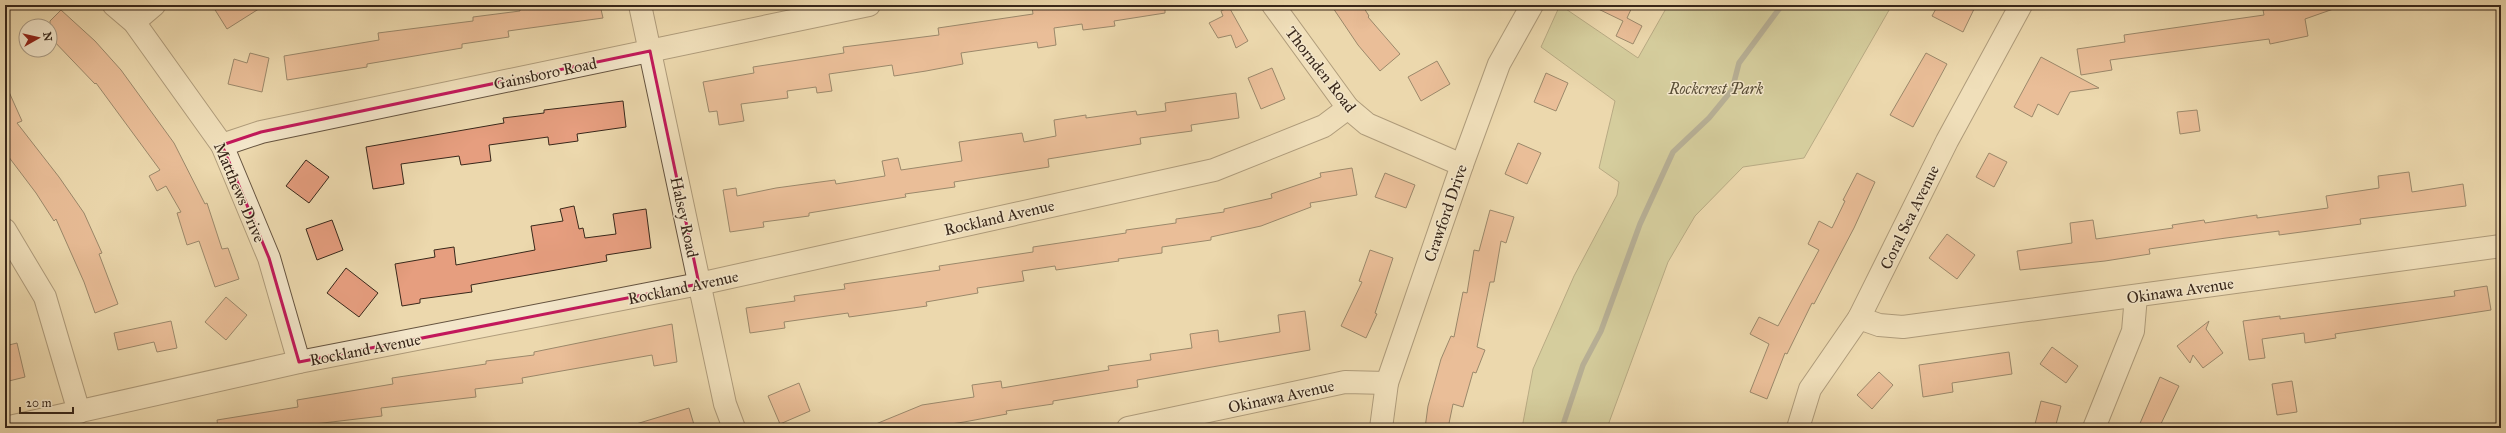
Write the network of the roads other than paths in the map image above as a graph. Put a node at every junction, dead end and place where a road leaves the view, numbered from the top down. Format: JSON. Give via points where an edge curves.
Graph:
{"nodes":[{"id":1,"x":114,"y":5,"type":"edge"},
{"id":2,"x":154,"y":5,"type":"edge"},
{"id":3,"x":640,"y":5,"type":"edge"},
{"id":4,"x":869,"y":5,"type":"edge"},
{"id":5,"x":1273,"y":5,"type":"edge"},
{"id":6,"x":1532,"y":5,"type":"edge"},
{"id":7,"x":2021,"y":5,"type":"edge"},
{"id":8,"x":134,"y":22,"type":"junction"},
{"id":9,"x":650,"y":51,"type":"junction"},
{"id":10,"x":1348,"y":108,"type":"junction"},
{"id":11,"x":222,"y":145,"type":"junction"},
{"id":12,"x":1462,"y":165,"type":"junction"},
{"id":13,"x":5,"y":230,"type":"edge"},
{"id":14,"x":2501,"y":246,"type":"edge"},
{"id":15,"x":699,"y":284,"type":"junction"},
{"id":16,"x":2136,"y":296,"type":"junction"},
{"id":17,"x":1859,"y":318,"type":"junction"},
{"id":18,"x":299,"y":362,"type":"junction"},
{"id":19,"x":1386,"y":383,"type":"junction"},
{"id":20,"x":79,"y":412,"type":"junction"},
{"id":21,"x":1139,"y":427,"type":"edge"},
{"id":22,"x":5,"y":428,"type":"edge"},
{"id":23,"x":734,"y":428,"type":"edge"},
{"id":24,"x":1380,"y":428,"type":"edge"},
{"id":25,"x":1798,"y":428,"type":"edge"},
{"id":26,"x":2094,"y":428,"type":"edge"}],
"edges":[{"from":1,"to":8,"type":"street","name":"Matthews Drive"},
{"from":2,"to":8,"type":"street"},
{"from":3,"to":9,"type":"street","name":"Halsey Road"},
{"from":4,"to":9,"type":"street","name":"Gainsboro Road"},
{"from":5,"to":10,"type":"street","name":"Thornden Road"},
{"from":6,"to":12,"type":"street","name":"Crawford Drive","via":[[1499,64]]},
{"from":7,"to":17,"type":"street","name":"Coral Sea Avenue","via":[[1946,141]]},
{"from":8,"to":11,"type":"street","name":"Matthews Drive"},
{"from":9,"to":11,"type":"street","name":"Gainsboro Road","via":[[261,132]]},
{"from":9,"to":15,"type":"street","name":"Halsey Road"},
{"from":10,"to":12,"type":"street","name":"Thornden Road","via":[[1367,124]]},
{"from":10,"to":15,"type":"street","name":"Rockland Avenue","via":[[1324,126],[1214,170]]},
{"from":11,"to":18,"type":"street","name":"Matthews Drive","via":[[269,258]]},
{"from":12,"to":19,"type":"street","name":"Crawford Drive"},
{"from":13,"to":20,"type":"street","via":[[45,297]]},
{"from":14,"to":16,"type":"street","name":"Okinawa Avenue"},
{"from":15,"to":18,"type":"street","name":"Rockland Avenue"},
{"from":15,"to":23,"type":"street","name":"Halsey Road","via":[[725,404]]},
{"from":16,"to":17,"type":"street","name":"Okinawa Avenue","via":[[1903,327],[1879,325]]},
{"from":16,"to":26,"type":"street","via":[[2133,331]]},
{"from":17,"to":25,"type":"street","name":"Coral Sea Avenue","via":[[1810,389]]},
{"from":18,"to":20,"type":"street","name":"Rockland Avenue"},
{"from":19,"to":21,"type":"street","name":"Okinawa Avenue","via":[[1345,382]]},
{"from":19,"to":24,"type":"street","name":"Crawford Drive"},
{"from":20,"to":22,"type":"street","name":"Rockland Avenue"}]}
